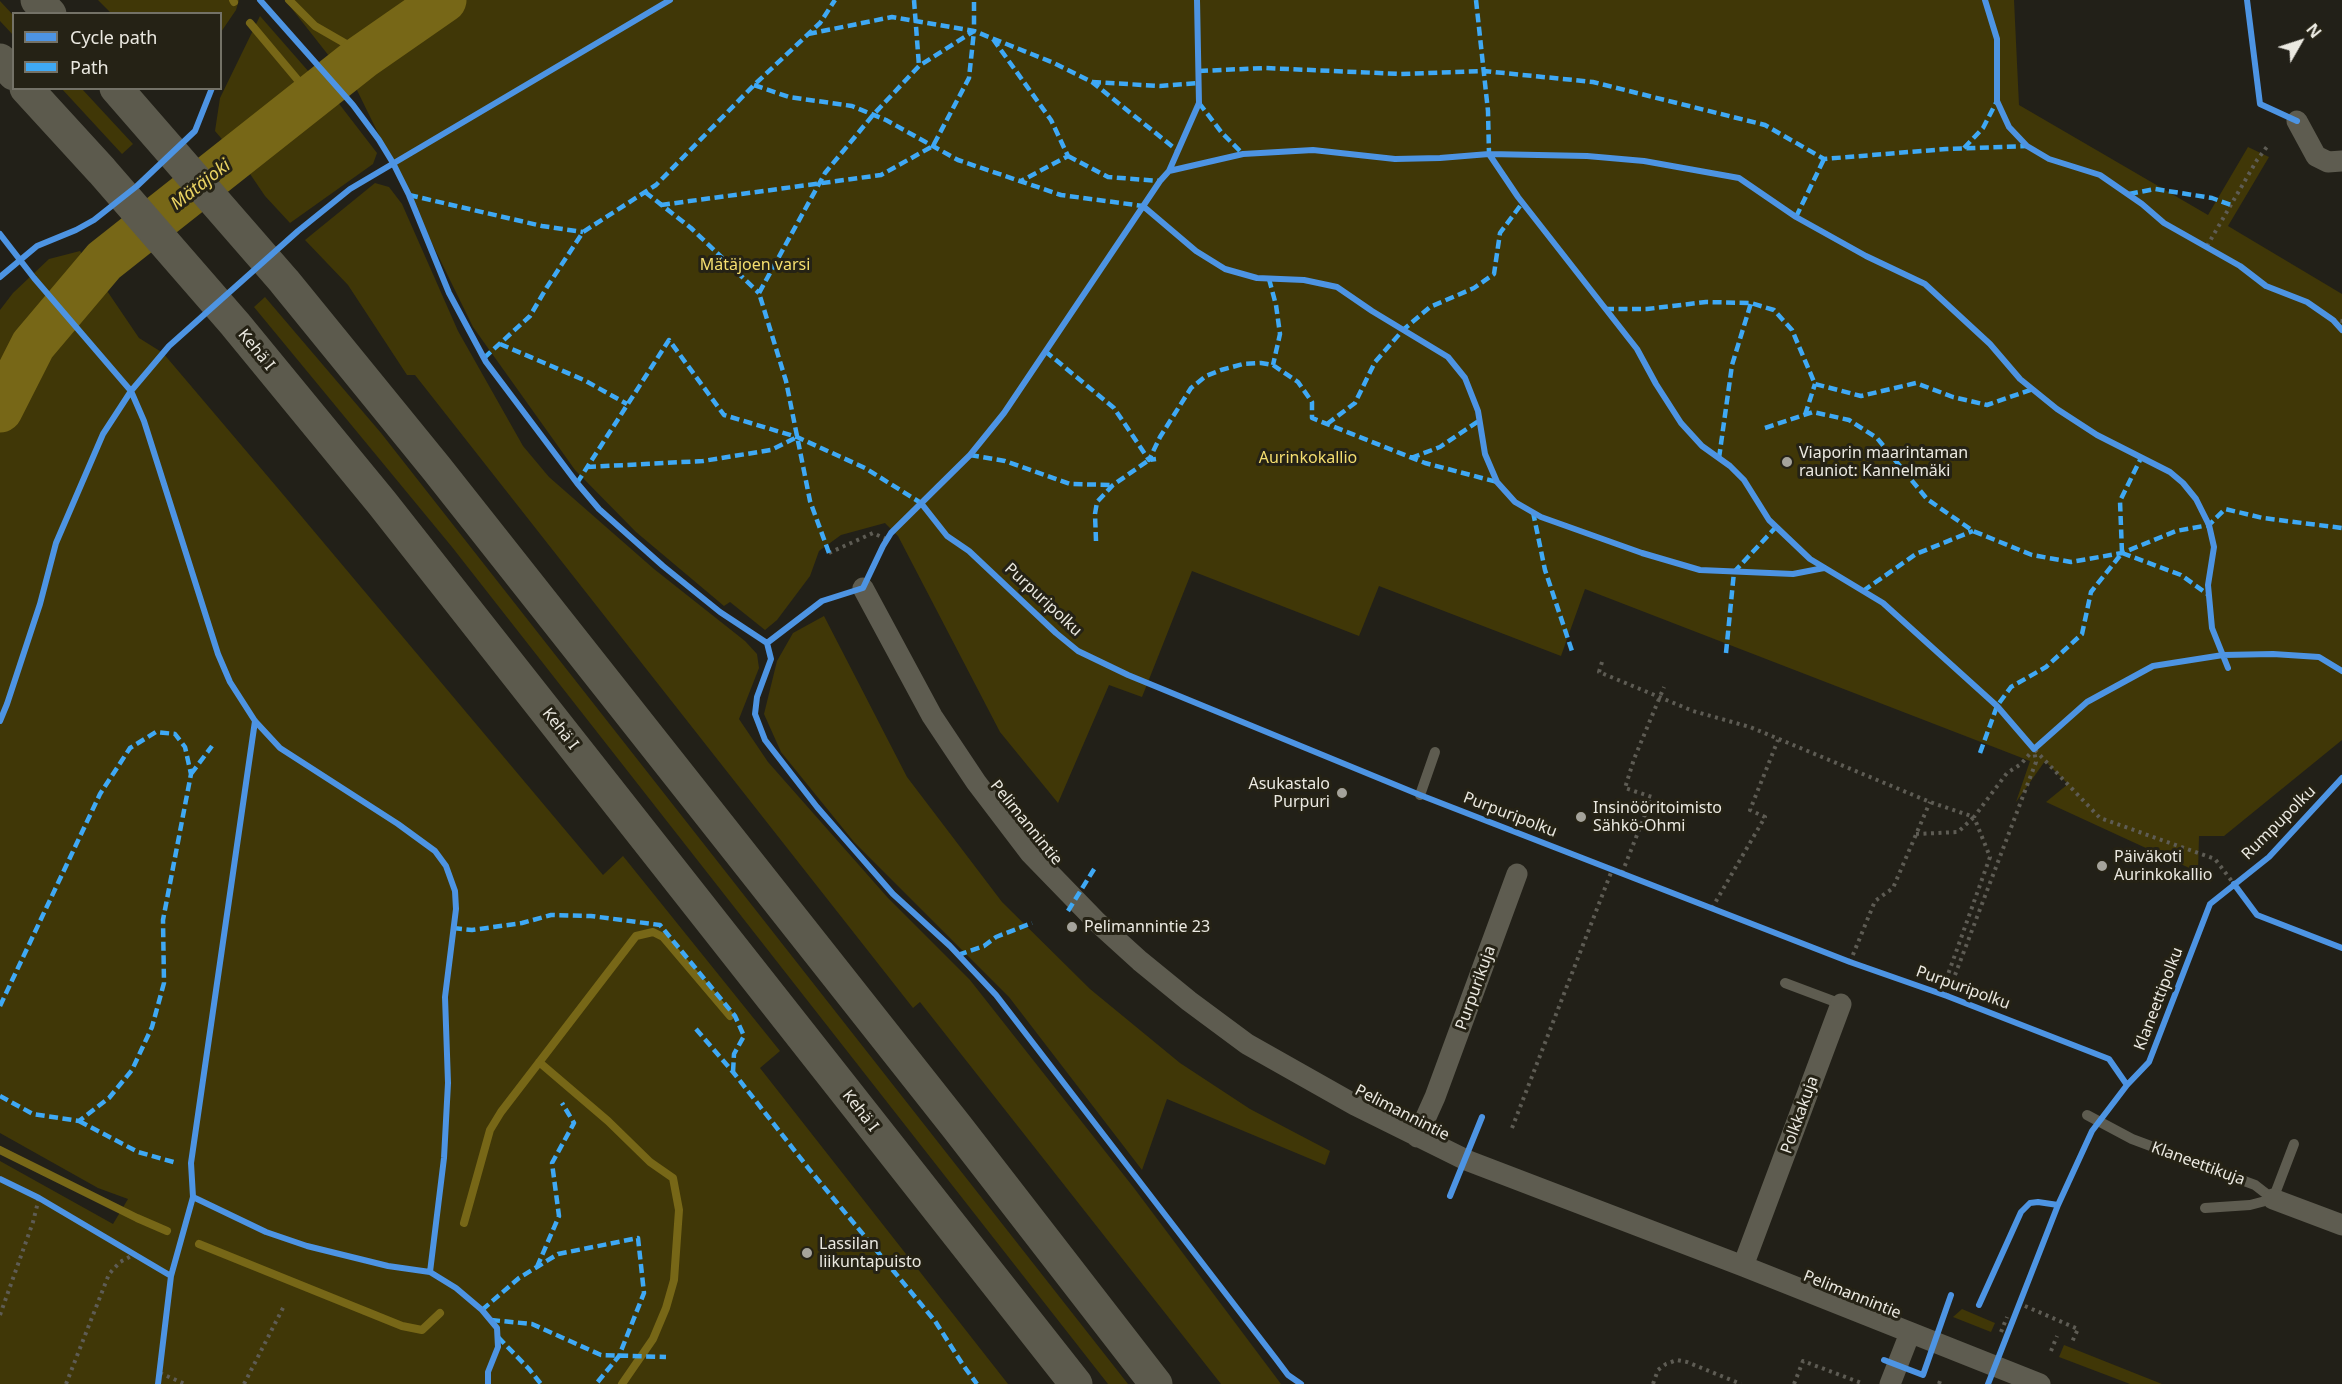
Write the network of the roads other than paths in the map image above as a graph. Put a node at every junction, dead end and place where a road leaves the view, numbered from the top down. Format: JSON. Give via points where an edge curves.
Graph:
{"nodes":[{"id":1,"x":37,"y":0,"type":"edge"},
{"id":2,"x":49,"y":12,"type":"edge"},
{"id":3,"x":0,"y":60,"type":"edge"},
{"id":4,"x":12,"y":73,"type":"edge"},
{"id":5,"x":0,"y":85,"type":"edge"},
{"id":6,"x":28,"y":90,"type":"edge"},
{"id":7,"x":118,"y":90,"type":"edge"},
{"id":8,"x":2297,"y":121,"type":"dead end"},
{"id":9,"x":68,"y":135,"type":"junction"},
{"id":10,"x":2342,"y":161,"type":"edge"},
{"id":11,"x":863,"y":588,"type":"dead end"},
{"id":12,"x":1435,"y":752,"type":"dead end"},
{"id":13,"x":1420,"y":795,"type":"dead end"},
{"id":14,"x":1517,"y":874,"type":"dead end"},
{"id":15,"x":1785,"y":983,"type":"dead end"},
{"id":16,"x":1841,"y":1004,"type":"joint"},
{"id":17,"x":2087,"y":1115,"type":"dead end"},
{"id":18,"x":1417,"y":1137,"type":"junction"},
{"id":19,"x":2294,"y":1144,"type":"dead end"},
{"id":20,"x":2273,"y":1199,"type":"junction"},
{"id":21,"x":2205,"y":1208,"type":"dead end"},
{"id":22,"x":2342,"y":1226,"type":"edge"},
{"id":23,"x":1743,"y":1266,"type":"junction"},
{"id":24,"x":1910,"y":1333,"type":"junction"},
{"id":25,"x":1076,"y":1384,"type":"edge"},
{"id":26,"x":1156,"y":1384,"type":"edge"},
{"id":27,"x":1890,"y":1384,"type":"edge"},
{"id":28,"x":2040,"y":1384,"type":"edge"}],
"edges":[{"from":1,"to":2,"type":"highway"},
{"from":3,"to":4,"type":"highway"},
{"from":5,"to":9,"type":"highway"},
{"from":6,"to":9,"type":"highway","name":"Kehä I"},
{"from":7,"to":26,"type":"highway","via":[[284,281],[600,673]]},
{"from":8,"to":10,"type":"street","via":[[2316,156],[2328,162]]},
{"from":9,"to":25,"type":"highway","name":"Kehä I","via":[[235,324],[382,503]]},
{"from":11,"to":18,"type":"street","name":"Pelimannintie","via":[[932,716],[976,782],[1030,853],[1096,922],[1189,1001],[1247,1044]]},
{"from":12,"to":13,"type":"lane"},
{"from":14,"to":18,"type":"street","name":"Purpurikuja","via":[[1436,1097]]},
{"from":15,"to":16,"type":"lane"},
{"from":16,"to":23,"type":"street","name":"Polkkakuja"},
{"from":17,"to":20,"type":"lane","name":"Klaneettikuja","via":[[2132,1139],[2254,1185]]},
{"from":18,"to":23,"type":"street","name":"Pelimannintie","via":[[1466,1160]]},
{"from":19,"to":20,"type":"lane"},
{"from":20,"to":21,"type":"lane"},
{"from":20,"to":22,"type":"street","name":"Klaneettikuja"},
{"from":23,"to":24,"type":"street","name":"Pelimannintie"},
{"from":24,"to":27,"type":"street"},
{"from":24,"to":28,"type":"street","name":"Pelimannintie"}]}
